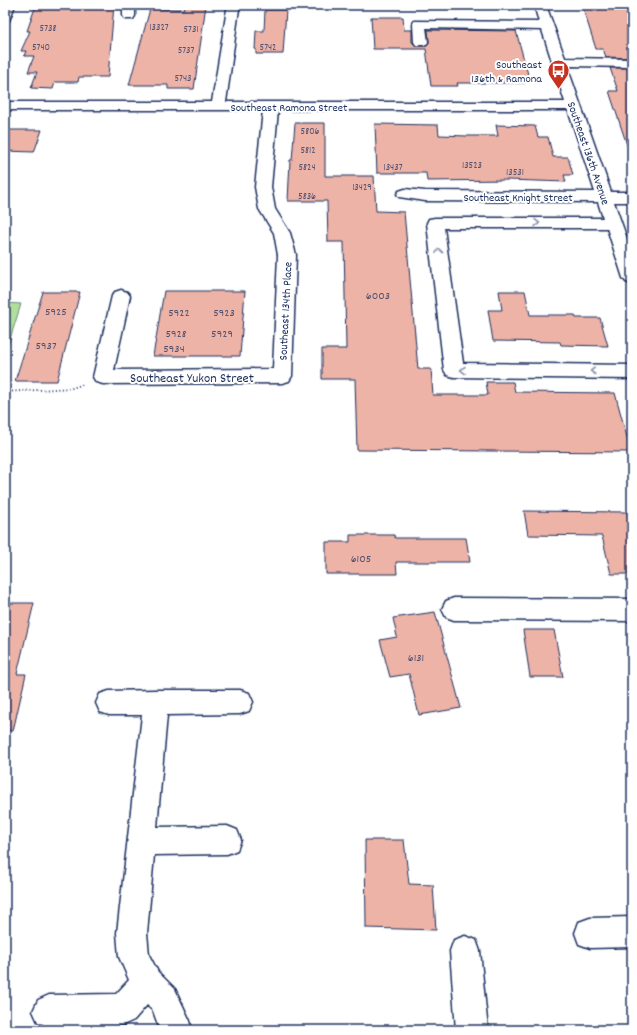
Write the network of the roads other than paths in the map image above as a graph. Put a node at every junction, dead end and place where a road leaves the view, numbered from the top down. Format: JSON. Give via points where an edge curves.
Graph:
{"nodes":[{"id":1,"x":9,"y":5,"type":"edge"},
{"id":2,"x":236,"y":5,"type":"edge"},
{"id":3,"x":540,"y":5,"type":"edge"},
{"id":4,"x":5,"y":18,"type":"edge"},
{"id":5,"x":547,"y":26,"type":"junction"},
{"id":6,"x":421,"y":42,"type":"dead end"},
{"id":7,"x":559,"y":62,"type":"junction"},
{"id":8,"x":632,"y":63,"type":"edge"},
{"id":9,"x":5,"y":106,"type":"edge"},
{"id":10,"x":574,"y":106,"type":"junction"},
{"id":11,"x":218,"y":107,"type":"junction"},
{"id":12,"x":271,"y":107,"type":"junction"},
{"id":13,"x":405,"y":194,"type":"dead end"},
{"id":14,"x":604,"y":198,"type":"junction"},
{"id":15,"x":632,"y":198,"type":"edge"},
{"id":16,"x":613,"y":223,"type":"junction"},
{"id":17,"x":632,"y":278,"type":"edge"},
{"id":18,"x":121,"y":296,"type":"dead end"},
{"id":19,"x":632,"y":372,"type":"edge"},
{"id":20,"x":282,"y":376,"type":"joint"},
{"id":21,"x":454,"y":609,"type":"dead end"},
{"id":22,"x":632,"y":610,"type":"edge"},
{"id":23,"x":156,"y":702,"type":"junction"},
{"id":24,"x":240,"y":702,"type":"dead end"},
{"id":25,"x":109,"y":703,"type":"dead end"},
{"id":26,"x":227,"y":840,"type":"dead end"},
{"id":27,"x":142,"y":841,"type":"junction"},
{"id":28,"x":632,"y":932,"type":"edge"},
{"id":29,"x":590,"y":933,"type":"dead end"},
{"id":30,"x":466,"y":951,"type":"dead end"},
{"id":31,"x":147,"y":983,"type":"junction"},
{"id":32,"x":49,"y":1011,"type":"dead end"},
{"id":33,"x":176,"y":1030,"type":"edge"},
{"id":34,"x":472,"y":1030,"type":"edge"}],
"edges":[{"from":1,"to":4,"type":"street"},
{"from":2,"to":11,"type":"street","via":[[233,9]]},
{"from":3,"to":5,"type":"street","name":"Southeast 136th Avenue"},
{"from":5,"to":6,"type":"street","via":[[419,24]]},
{"from":5,"to":7,"type":"street","name":"Southeast 136th Avenue"},
{"from":7,"to":8,"type":"street"},
{"from":7,"to":10,"type":"street","name":"Southeast 136th Avenue"},
{"from":9,"to":11,"type":"street","name":"Southeast Ramona Street"},
{"from":10,"to":12,"type":"street","name":"Southeast Ramona Street"},
{"from":10,"to":14,"type":"street","name":"Southeast 136th Avenue"},
{"from":11,"to":12,"type":"street","name":"Southeast Ramona Street"},
{"from":12,"to":20,"type":"street","name":"Southeast 134th Place","via":[[263,188],[267,208],[282,233],[287,256]]},
{"from":13,"to":14,"type":"street","name":"Southeast Knight Street"},
{"from":14,"to":15,"type":"street","name":"Southeast Knight Street"},
{"from":14,"to":16,"type":"street","name":"Southeast 136th Avenue"},
{"from":16,"to":17,"type":"street","name":"Southeast 136th Avenue"},
{"from":19,"to":16,"type":"street","one_way":true,"via":[[454,370],[435,223]]},
{"from":18,"to":20,"type":"street","name":"Southeast Yukon Street","via":[[103,377]]},
{"from":21,"to":22,"type":"street"},
{"from":23,"to":24,"type":"street"},
{"from":23,"to":25,"type":"street"},
{"from":23,"to":27,"type":"street"},
{"from":26,"to":27,"type":"street"},
{"from":27,"to":31,"type":"street","via":[[132,933],[134,957]]},
{"from":28,"to":29,"type":"street"},
{"from":30,"to":34,"type":"street"},
{"from":31,"to":32,"type":"street","via":[[123,1009]]},
{"from":31,"to":33,"type":"street","via":[[164,1000]]}]}
